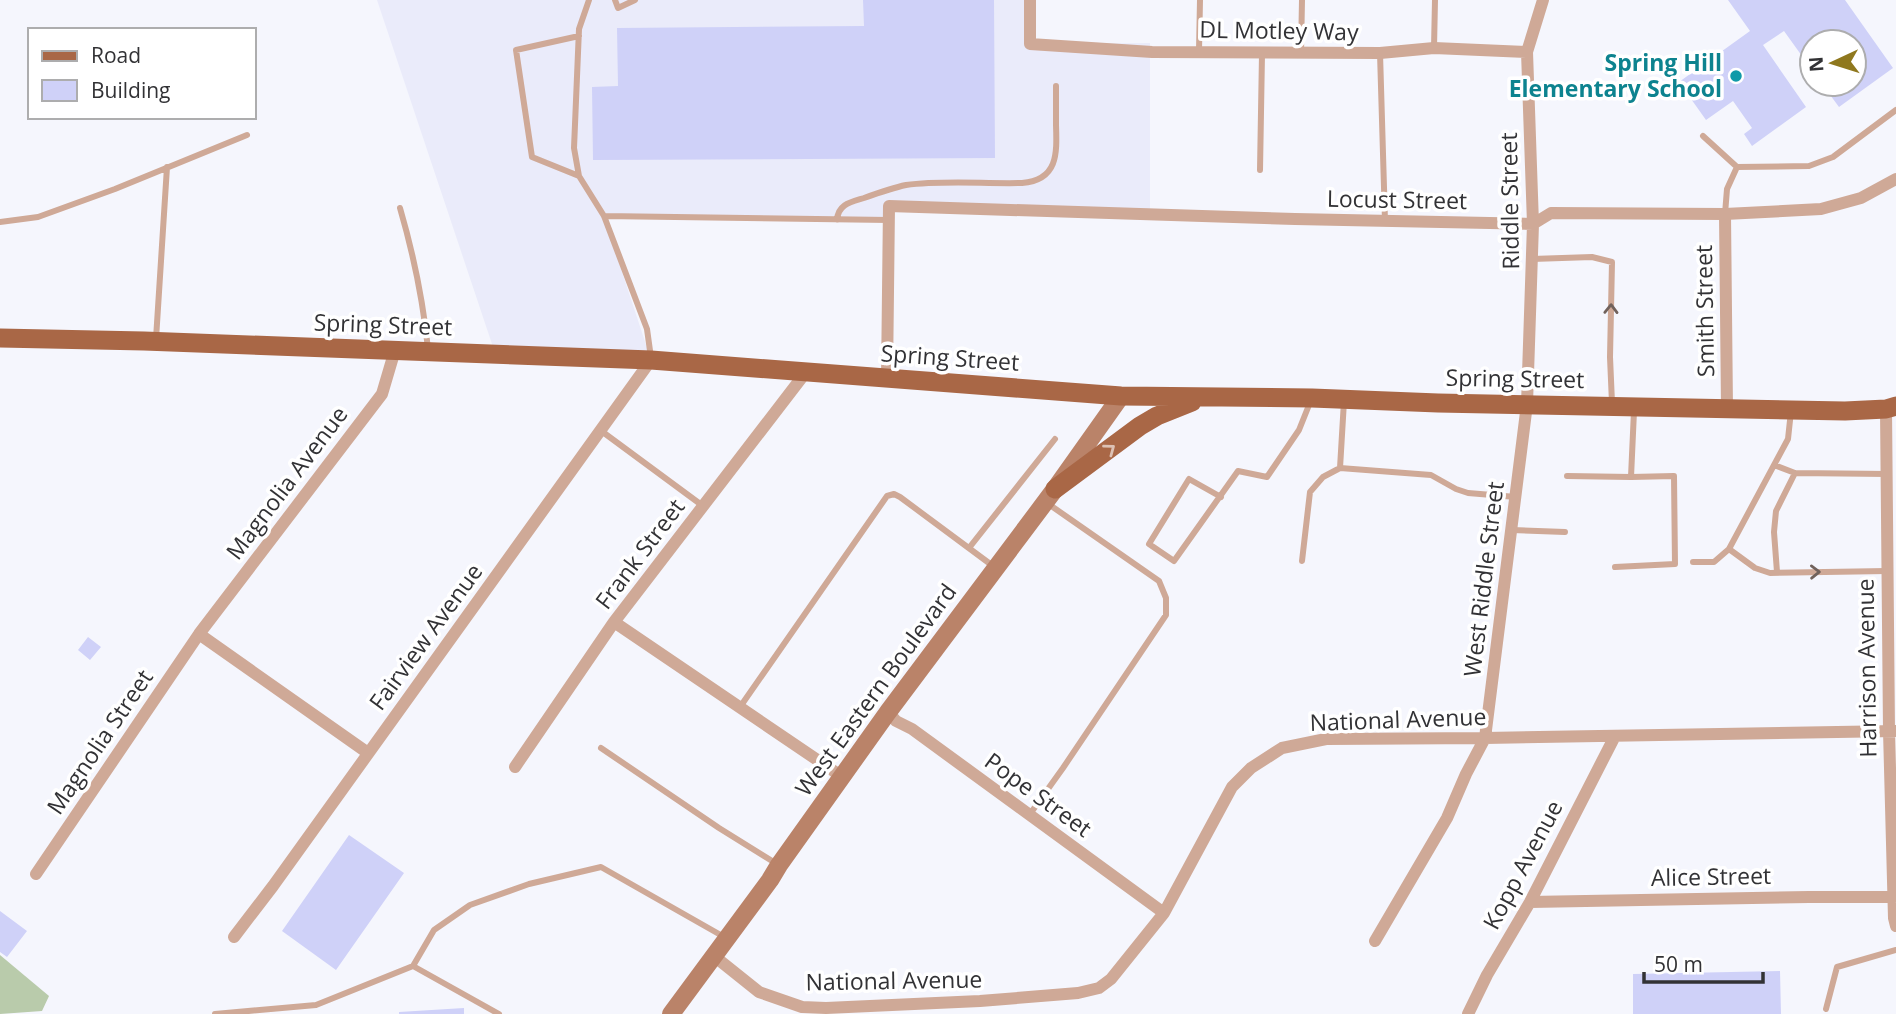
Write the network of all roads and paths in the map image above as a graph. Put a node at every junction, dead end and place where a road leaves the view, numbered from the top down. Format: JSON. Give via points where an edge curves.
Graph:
{"nodes":[{"id":1,"x":589,"y":0,"type":"edge"},
{"id":2,"x":615,"y":0,"type":"edge"},
{"id":3,"x":635,"y":0,"type":"edge"},
{"id":4,"x":1030,"y":0,"type":"edge"},
{"id":5,"x":1200,"y":0,"type":"edge"},
{"id":6,"x":1302,"y":0,"type":"edge"},
{"id":7,"x":1435,"y":0,"type":"edge"},
{"id":8,"x":1542,"y":0,"type":"edge"},
{"id":9,"x":579,"y":36,"type":"junction"},
{"id":10,"x":1434,"y":48,"type":"junction"},
{"id":11,"x":1199,"y":51,"type":"junction"},
{"id":12,"x":1262,"y":52,"type":"junction"},
{"id":13,"x":1301,"y":52,"type":"junction"},
{"id":14,"x":1527,"y":52,"type":"junction"},
{"id":15,"x":1380,"y":53,"type":"junction"},
{"id":16,"x":1056,"y":86,"type":"dead end"},
{"id":17,"x":1896,"y":110,"type":"edge"},
{"id":18,"x":247,"y":135,"type":"dead end"},
{"id":19,"x":1703,"y":136,"type":"dead end"},
{"id":20,"x":167,"y":167,"type":"junction"},
{"id":21,"x":1737,"y":167,"type":"junction"},
{"id":22,"x":1260,"y":170,"type":"dead end"},
{"id":23,"x":579,"y":176,"type":"junction"},
{"id":24,"x":1896,"y":179,"type":"edge"},
{"id":25,"x":400,"y":208,"type":"dead end"},
{"id":26,"x":1725,"y":215,"type":"junction"},
{"id":27,"x":604,"y":216,"type":"junction"},
{"id":28,"x":838,"y":220,"type":"junction"},
{"id":29,"x":889,"y":220,"type":"junction"},
{"id":30,"x":1385,"y":221,"type":"junction"},
{"id":31,"x":0,"y":222,"type":"edge"},
{"id":32,"x":1533,"y":224,"type":"junction"},
{"id":33,"x":1532,"y":259,"type":"junction"},
{"id":34,"x":0,"y":338,"type":"edge"},
{"id":35,"x":156,"y":341,"type":"junction"},
{"id":36,"x":395,"y":350,"type":"junction"},
{"id":37,"x":428,"y":351,"type":"junction"},
{"id":38,"x":651,"y":359,"type":"junction"},
{"id":39,"x":806,"y":372,"type":"junction"},
{"id":40,"x":887,"y":377,"type":"junction"},
{"id":41,"x":1121,"y":396,"type":"junction"},
{"id":42,"x":1204,"y":398,"type":"junction"},
{"id":43,"x":1312,"y":398,"type":"junction"},
{"id":44,"x":1344,"y":399,"type":"junction"},
{"id":45,"x":1527,"y":404,"type":"junction"},
{"id":46,"x":1613,"y":405,"type":"junction"},
{"id":47,"x":1635,"y":406,"type":"junction"},
{"id":48,"x":1891,"y":407,"type":"edge"},
{"id":49,"x":1727,"y":408,"type":"junction"},
{"id":50,"x":1791,"y":409,"type":"junction"},
{"id":51,"x":600,"y":430,"type":"junction"},
{"id":52,"x":1055,"y":439,"type":"dead end"},
{"id":53,"x":1774,"y":465,"type":"junction"},
{"id":54,"x":1340,"y":468,"type":"junction"},
{"id":55,"x":1795,"y":473,"type":"junction"},
{"id":56,"x":1887,"y":474,"type":"junction"},
{"id":57,"x":1567,"y":476,"type":"dead end"},
{"id":58,"x":1631,"y":477,"type":"junction"},
{"id":59,"x":1050,"y":496,"type":"junction"},
{"id":60,"x":1220,"y":497,"type":"junction"},
{"id":61,"x":1516,"y":497,"type":"junction"},
{"id":62,"x":703,"y":506,"type":"junction"},
{"id":63,"x":1512,"y":530,"type":"junction"},
{"id":64,"x":1892,"y":530,"type":"edge"},
{"id":65,"x":1565,"y":532,"type":"dead end"},
{"id":66,"x":969,"y":548,"type":"junction"},
{"id":67,"x":1729,"y":549,"type":"junction"},
{"id":68,"x":1302,"y":561,"type":"dead end"},
{"id":69,"x":1693,"y":562,"type":"dead end"},
{"id":70,"x":1615,"y":566,"type":"dead end"},
{"id":71,"x":996,"y":569,"type":"junction"},
{"id":72,"x":1887,"y":571,"type":"junction"},
{"id":73,"x":1777,"y":572,"type":"junction"},
{"id":74,"x":614,"y":622,"type":"junction"},
{"id":75,"x":1892,"y":632,"type":"edge"},
{"id":76,"x":199,"y":634,"type":"junction"},
{"id":77,"x":740,"y":707,"type":"junction"},
{"id":78,"x":888,"y":712,"type":"junction"},
{"id":79,"x":1892,"y":731,"type":"edge"},
{"id":80,"x":1615,"y":736,"type":"junction"},
{"id":81,"x":1485,"y":738,"type":"junction"},
{"id":82,"x":601,"y":748,"type":"dead end"},
{"id":83,"x":368,"y":753,"type":"junction"},
{"id":84,"x":515,"y":767,"type":"dead end"},
{"id":85,"x":841,"y":776,"type":"junction"},
{"id":86,"x":1029,"y":814,"type":"junction"},
{"id":87,"x":779,"y":865,"type":"junction"},
{"id":88,"x":36,"y":874,"type":"dead end"},
{"id":89,"x":1893,"y":897,"type":"junction"},
{"id":90,"x":1530,"y":902,"type":"junction"},
{"id":91,"x":1164,"y":914,"type":"junction"},
{"id":92,"x":1896,"y":926,"type":"edge"},
{"id":93,"x":234,"y":937,"type":"dead end"},
{"id":94,"x":726,"y":939,"type":"junction"},
{"id":95,"x":1375,"y":941,"type":"dead end"},
{"id":96,"x":1896,"y":950,"type":"edge"},
{"id":97,"x":713,"y":956,"type":"junction"},
{"id":98,"x":412,"y":966,"type":"junction"},
{"id":99,"x":1826,"y":1009,"type":"dead end"},
{"id":100,"x":215,"y":1014,"type":"edge"},
{"id":101,"x":499,"y":1014,"type":"edge"},
{"id":102,"x":671,"y":1014,"type":"edge"},
{"id":103,"x":1468,"y":1014,"type":"edge"}],
"edges":[{"from":1,"to":9,"type":"lane"},
{"from":2,"to":3,"type":"lane","via":[[618,8]]},
{"from":4,"to":11,"type":"street","name":"DL Motley Way","via":[[1030,44]]},
{"from":5,"to":11,"type":"lane"},
{"from":6,"to":13,"type":"lane"},
{"from":7,"to":10,"type":"lane"},
{"from":8,"to":14,"type":"street","name":"Riddle Street"},
{"from":9,"to":23,"type":"lane","via":[[574,149]]},
{"from":9,"to":23,"type":"lane","via":[[516,50],[533,157]]},
{"from":10,"to":14,"type":"street","name":"DL Motley Way"},
{"from":10,"to":15,"type":"street","name":"DL Motley Way"},
{"from":11,"to":12,"type":"street","name":"DL Motley Way"},
{"from":12,"to":13,"type":"street","name":"DL Motley Way"},
{"from":12,"to":22,"type":"lane"},
{"from":13,"to":15,"type":"street","name":"DL Motley Way"},
{"from":14,"to":32,"type":"street","name":"Riddle Street"},
{"from":15,"to":30,"type":"lane"},
{"from":16,"to":28,"type":"lane","via":[[1054,163],[1040,178],[1030,183],[897,187],[840,208]]},
{"from":17,"to":21,"type":"lane","via":[[1833,157],[1809,166]]},
{"from":18,"to":20,"type":"lane"},
{"from":19,"to":21,"type":"lane"},
{"from":20,"to":31,"type":"lane","via":[[38,217]]},
{"from":20,"to":35,"type":"lane"},
{"from":21,"to":26,"type":"lane","via":[[1727,188]]},
{"from":23,"to":27,"type":"lane"},
{"from":24,"to":26,"type":"street","name":"Locust Street","via":[[1861,198],[1821,209]]},
{"from":25,"to":37,"type":"lane","via":[[415,260]]},
{"from":26,"to":32,"type":"street","name":"Locust Street","via":[[1551,214]]},
{"from":26,"to":49,"type":"street","name":"Smith Street"},
{"from":27,"to":28,"type":"lane"},
{"from":27,"to":38,"type":"lane","via":[[647,329]]},
{"from":28,"to":29,"type":"lane"},
{"from":29,"to":30,"type":"street","name":"Locust Street","via":[[889,206]]},
{"from":29,"to":40,"type":"street"},
{"from":30,"to":32,"type":"street","name":"Locust Street"},
{"from":32,"to":33,"type":"street","name":"Riddle Street"},
{"from":33,"to":45,"type":"street","name":"Riddle Street"},
{"from":46,"to":33,"type":"lane","one_way":true,"via":[[1612,262],[1592,257]]},
{"from":34,"to":35,"type":"main road","name":"Spring Street"},
{"from":35,"to":36,"type":"main road","name":"Spring Street"},
{"from":36,"to":37,"type":"main road","name":"Spring Street"},
{"from":36,"to":76,"type":"street","name":"Magnolia Avenue","via":[[382,394]]},
{"from":37,"to":38,"type":"main road","name":"Spring Street"},
{"from":38,"to":39,"type":"main road","name":"Spring Street"},
{"from":38,"to":51,"type":"street","name":"Fairview Avenue"},
{"from":39,"to":40,"type":"main road","name":"Spring Street"},
{"from":39,"to":62,"type":"street","name":"Frank Street"},
{"from":40,"to":41,"type":"main road","name":"Spring Street"},
{"from":41,"to":42,"type":"main road","name":"Spring Street"},
{"from":41,"to":59,"type":"main road","name":"West Eastern Boulevard"},
{"from":42,"to":43,"type":"main road","name":"Spring Street"},
{"from":59,"to":42,"type":"main road","one_way":true,"via":[[1140,426]]},
{"from":43,"to":44,"type":"main road","name":"Spring Street"},
{"from":43,"to":60,"type":"lane","via":[[1299,430],[1267,477],[1238,471]]},
{"from":44,"to":45,"type":"main road","name":"Spring Street"},
{"from":44,"to":54,"type":"lane"},
{"from":45,"to":46,"type":"main road","name":"Spring Street"},
{"from":45,"to":61,"type":"street","name":"West Riddle Street"},
{"from":46,"to":47,"type":"main road","name":"Spring Street"},
{"from":47,"to":49,"type":"main road","name":"Spring Street"},
{"from":47,"to":58,"type":"lane"},
{"from":48,"to":50,"type":"main road","name":"Spring Street"},
{"from":48,"to":56,"type":"street","name":"Harrison Avenue"},
{"from":49,"to":50,"type":"main road","name":"Spring Street"},
{"from":50,"to":53,"type":"lane","via":[[1788,439]]},
{"from":51,"to":62,"type":"lane"},
{"from":51,"to":83,"type":"street","name":"Fairview Avenue"},
{"from":52,"to":66,"type":"lane"},
{"from":53,"to":55,"type":"lane"},
{"from":53,"to":67,"type":"lane"},
{"from":54,"to":61,"type":"lane","via":[[1431,475],[1468,493]]},
{"from":54,"to":68,"type":"lane","via":[[1323,477],[1310,492]]},
{"from":55,"to":56,"type":"lane"},
{"from":55,"to":73,"type":"lane","via":[[1776,511]]},
{"from":56,"to":64,"type":"street","name":"Harrison Avenue"},
{"from":57,"to":58,"type":"lane"},
{"from":58,"to":70,"type":"lane","via":[[1674,476],[1675,564]]},
{"from":59,"to":71,"type":"main road","name":"West Eastern Boulevard"},
{"from":59,"to":86,"type":"lane","via":[[1159,582],[1166,614]]},
{"from":60,"to":60,"type":"lane","via":[[1174,561],[1149,544],[1189,479]]},
{"from":61,"to":63,"type":"street","name":"West Riddle Street"},
{"from":62,"to":74,"type":"street","name":"Frank Street"},
{"from":63,"to":65,"type":"lane"},
{"from":63,"to":81,"type":"street","name":"West Riddle Street"},
{"from":64,"to":72,"type":"street","name":"Harrison Avenue"},
{"from":66,"to":71,"type":"lane"},
{"from":66,"to":77,"type":"lane","via":[[901,497],[887,496]]},
{"from":67,"to":69,"type":"lane","via":[[1714,562]]},
{"from":67,"to":73,"type":"lane","via":[[1755,568]]},
{"from":71,"to":78,"type":"main road","name":"West Eastern Boulevard"},
{"from":73,"to":72,"type":"lane","one_way":true},
{"from":72,"to":75,"type":"street","name":"Harrison Avenue"},
{"from":74,"to":77,"type":"street"},
{"from":74,"to":84,"type":"street","name":"Frank Street"},
{"from":75,"to":79,"type":"street","name":"Harrison Avenue"},
{"from":76,"to":83,"type":"street"},
{"from":76,"to":88,"type":"street","name":"Magnolia Street"},
{"from":77,"to":85,"type":"street"},
{"from":78,"to":85,"type":"main road","name":"West Eastern Boulevard"},
{"from":78,"to":86,"type":"street","name":"Pope Street"},
{"from":79,"to":80,"type":"street","name":"National Avenue"},
{"from":79,"to":89,"type":"street","name":"Harrison Avenue"},
{"from":80,"to":81,"type":"street","name":"National Avenue"},
{"from":80,"to":90,"type":"street","name":"Kopp Avenue"},
{"from":81,"to":91,"type":"street","name":"National Avenue","via":[[1326,739],[1282,748],[1232,787]]},
{"from":81,"to":95,"type":"street","name":"West Riddle Street","via":[[1447,818]]},
{"from":82,"to":87,"type":"lane"},
{"from":83,"to":93,"type":"street","name":"Fairview Avenue"},
{"from":85,"to":87,"type":"main road","name":"West Eastern Boulevard"},
{"from":86,"to":91,"type":"street","name":"Pope Street"},
{"from":87,"to":94,"type":"main road","name":"West Eastern Boulevard"},
{"from":89,"to":90,"type":"street","name":"Alice Street"},
{"from":89,"to":92,"type":"street","name":"Harrison Avenue"},
{"from":90,"to":103,"type":"street","name":"Kopp Avenue"},
{"from":91,"to":97,"type":"street","name":"National Avenue","via":[[1111,979],[1078,993],[802,1007],[759,992]]},
{"from":94,"to":97,"type":"main road","name":"West Eastern Boulevard"},
{"from":94,"to":98,"type":"lane","via":[[601,867],[529,884],[470,905],[434,930]]},
{"from":96,"to":99,"type":"lane","via":[[1837,967]]},
{"from":97,"to":102,"type":"main road","name":"West Eastern Boulevard"},
{"from":98,"to":100,"type":"lane","via":[[316,1005]]},
{"from":98,"to":101,"type":"lane"}]}
